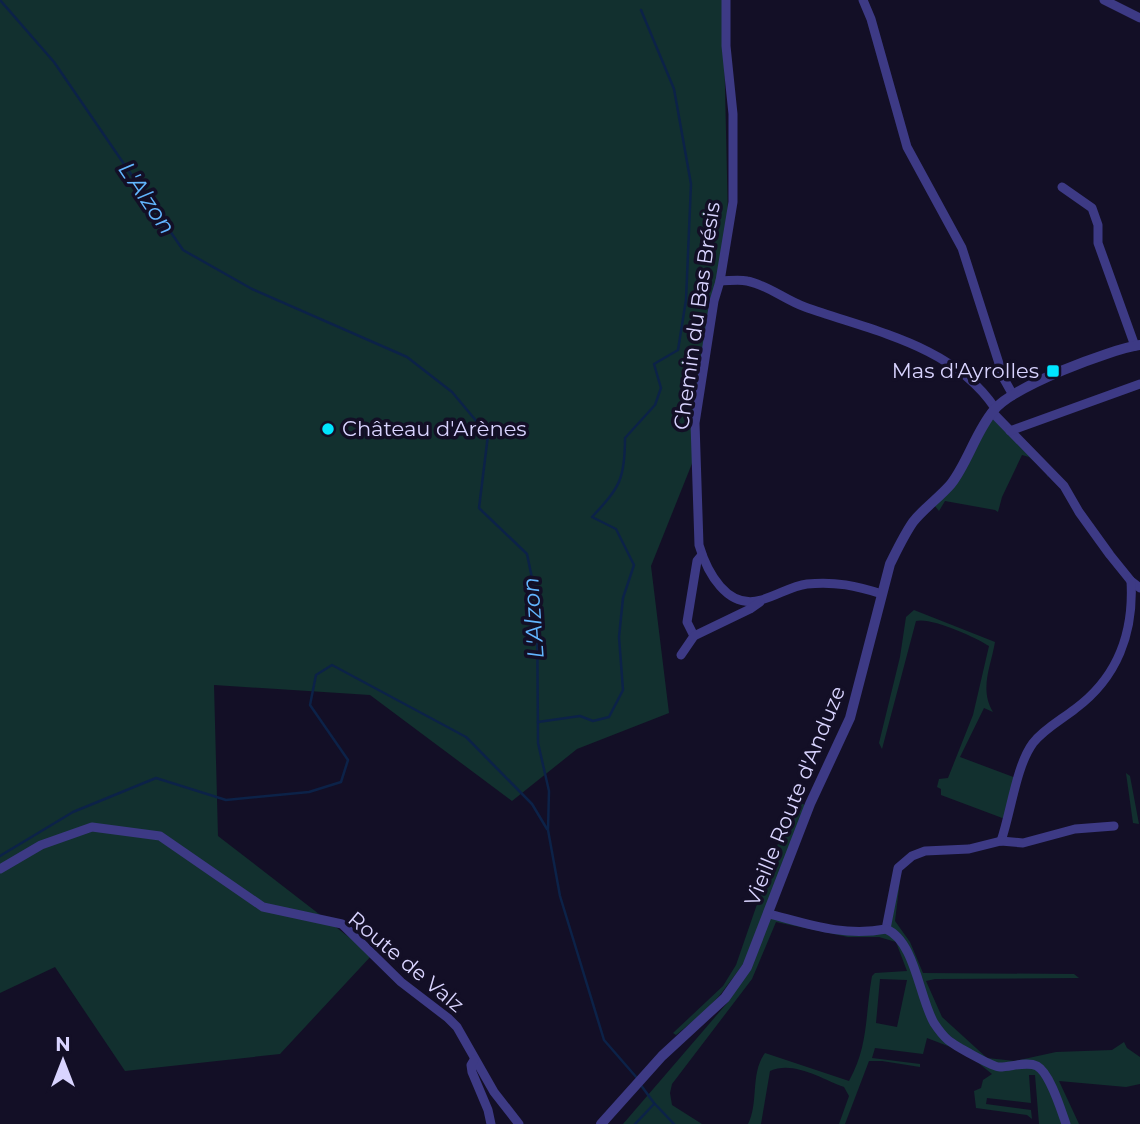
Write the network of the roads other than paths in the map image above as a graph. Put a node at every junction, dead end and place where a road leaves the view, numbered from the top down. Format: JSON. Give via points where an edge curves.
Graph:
{"nodes":[{"id":1,"x":726,"y":0,"type":"edge"},
{"id":2,"x":863,"y":0,"type":"edge"},
{"id":3,"x":1104,"y":0,"type":"edge"},
{"id":4,"x":1140,"y":18,"type":"edge"},
{"id":5,"x":1062,"y":187,"type":"dead end"},
{"id":6,"x":720,"y":281,"type":"junction"},
{"id":7,"x":1137,"y":346,"type":"edge"},
{"id":8,"x":1140,"y":384,"type":"edge"},
{"id":9,"x":1013,"y":396,"type":"junction"},
{"id":10,"x":993,"y":410,"type":"junction"},
{"id":11,"x":1010,"y":431,"type":"junction"},
{"id":12,"x":702,"y":555,"type":"junction"},
{"id":13,"x":1130,"y":581,"type":"junction"},
{"id":14,"x":1140,"y":588,"type":"edge"},
{"id":15,"x":882,"y":594,"type":"junction"},
{"id":16,"x":761,"y":600,"type":"junction"},
{"id":17,"x":694,"y":636,"type":"junction"},
{"id":18,"x":681,"y":655,"type":"dead end"},
{"id":19,"x":1114,"y":826,"type":"dead end"},
{"id":20,"x":1001,"y":841,"type":"junction"},
{"id":21,"x":0,"y":870,"type":"edge"},
{"id":22,"x":769,"y":914,"type":"junction"},
{"id":23,"x":886,"y":929,"type":"junction"},
{"id":24,"x":474,"y":1060,"type":"junction"},
{"id":25,"x":605,"y":1120,"type":"edge"},
{"id":26,"x":491,"y":1124,"type":"edge"},
{"id":27,"x":519,"y":1124,"type":"edge"},
{"id":28,"x":1066,"y":1124,"type":"edge"}],
"edges":[{"from":1,"to":6,"type":"street","name":"Chemin du Bas Brésis","via":[[733,202]]},
{"from":2,"to":9,"type":"street","via":[[907,147],[962,248]]},
{"from":3,"to":4,"type":"street"},
{"from":5,"to":7,"type":"street","via":[[1092,208],[1098,243]]},
{"from":6,"to":10,"type":"street","via":[[760,285],[802,306],[923,349],[967,376]]},
{"from":6,"to":12,"type":"street","name":"Chemin du Bas Brésis","via":[[695,422]]},
{"from":7,"to":9,"type":"street","name":"Vieille Route d'Anduze","via":[[1073,367]]},
{"from":8,"to":11,"type":"street"},
{"from":9,"to":10,"type":"street","name":"Vieille Route d'Anduze"},
{"from":10,"to":11,"type":"street"},
{"from":10,"to":15,"type":"street","name":"Vieille Route d'Anduze","via":[[957,475],[901,542]]},
{"from":11,"to":13,"type":"street","via":[[1064,486]]},
{"from":12,"to":16,"type":"street","name":"Chemin du Bas Brésis","via":[[725,591],[736,599]]},
{"from":12,"to":17,"type":"street","via":[[697,561],[687,622]]},
{"from":13,"to":14,"type":"street"},
{"from":13,"to":20,"type":"street","via":[[1129,622],[1117,662],[1090,698],[1045,731],[1028,750]]},
{"from":15,"to":16,"type":"street","via":[[833,583],[793,587]]},
{"from":15,"to":22,"type":"street","name":"Vieille Route d'Anduze","via":[[850,718],[810,804]]},
{"from":16,"to":17,"type":"street"},
{"from":17,"to":18,"type":"street"},
{"from":19,"to":20,"type":"street","via":[[1075,829],[1023,843]]},
{"from":20,"to":23,"type":"street","via":[[969,849],[925,851],[904,862],[896,876]]},
{"from":21,"to":24,"type":"street","name":"Route de Valz","via":[[41,845],[92,827],[160,836],[263,907],[342,924],[401,982],[457,1027]]},
{"from":22,"to":23,"type":"street","via":[[835,931]]},
{"from":22,"to":25,"type":"street","name":"Vieille Route d'Anduze","via":[[747,967],[725,998],[662,1056]]},
{"from":23,"to":28,"type":"street","via":[[904,945],[943,1035],[992,1066],[1037,1066],[1045,1073]]},
{"from":24,"to":26,"type":"street","via":[[472,1072]]},
{"from":24,"to":27,"type":"street","name":"Route de Valz"}]}
